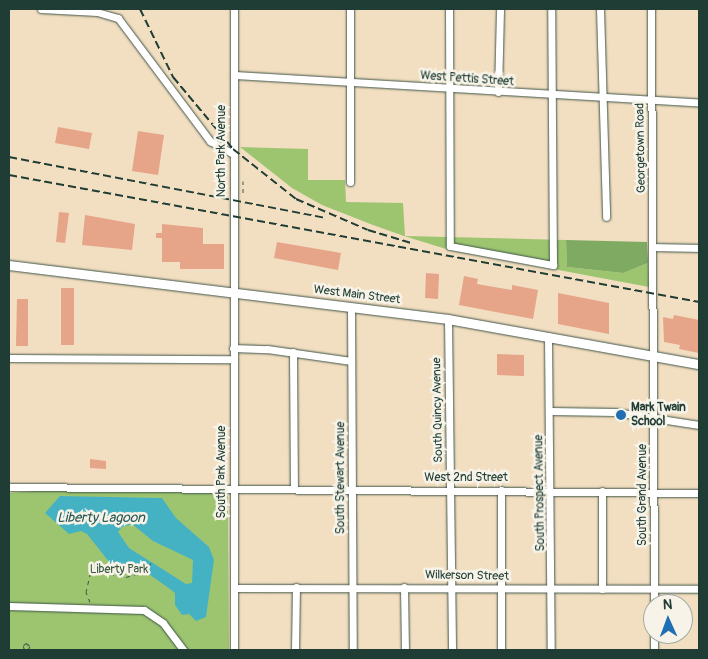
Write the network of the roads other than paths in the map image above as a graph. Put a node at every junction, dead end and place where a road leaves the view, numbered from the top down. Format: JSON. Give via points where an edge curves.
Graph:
{"nodes":[{"id":1,"x":41,"y":9,"type":"edge"},
{"id":2,"x":234,"y":9,"type":"edge"},
{"id":3,"x":350,"y":9,"type":"edge"},
{"id":4,"x":449,"y":9,"type":"edge"},
{"id":5,"x":500,"y":9,"type":"edge"},
{"id":6,"x":551,"y":9,"type":"edge"},
{"id":7,"x":600,"y":9,"type":"edge"},
{"id":8,"x":651,"y":9,"type":"edge"},
{"id":9,"x":234,"y":74,"type":"junction"},
{"id":10,"x":350,"y":82,"type":"junction"},
{"id":11,"x":449,"y":89,"type":"junction"},
{"id":12,"x":498,"y":92,"type":"junction"},
{"id":13,"x":552,"y":96,"type":"junction"},
{"id":14,"x":601,"y":99,"type":"junction"},
{"id":15,"x":652,"y":101,"type":"junction"},
{"id":16,"x":699,"y":103,"type":"edge"},
{"id":17,"x":233,"y":154,"type":"junction"},
{"id":18,"x":350,"y":182,"type":"dead end"},
{"id":19,"x":606,"y":217,"type":"dead end"},
{"id":20,"x":654,"y":247,"type":"junction"},
{"id":21,"x":699,"y":248,"type":"edge"},
{"id":22,"x":9,"y":265,"type":"edge"},
{"id":23,"x":233,"y":294,"type":"junction"},
{"id":24,"x":351,"y":307,"type":"junction"},
{"id":25,"x":448,"y":319,"type":"junction"},
{"id":26,"x":548,"y":336,"type":"junction"},
{"id":27,"x":234,"y":348,"type":"junction"},
{"id":28,"x":293,"y":352,"type":"junction"},
{"id":29,"x":655,"y":356,"type":"junction"},
{"id":30,"x":9,"y":358,"type":"edge"},
{"id":31,"x":233,"y":359,"type":"junction"},
{"id":32,"x":351,"y":360,"type":"junction"},
{"id":33,"x":699,"y":364,"type":"edge"},
{"id":34,"x":550,"y":411,"type":"junction"},
{"id":35,"x":655,"y":418,"type":"junction"},
{"id":36,"x":699,"y":425,"type":"edge"},
{"id":37,"x":9,"y":487,"type":"edge"},
{"id":38,"x":234,"y":489,"type":"junction"},
{"id":39,"x":294,"y":489,"type":"junction"},
{"id":40,"x":352,"y":489,"type":"junction"},
{"id":41,"x":450,"y":489,"type":"junction"},
{"id":42,"x":501,"y":490,"type":"junction"},
{"id":43,"x":552,"y":490,"type":"junction"},
{"id":44,"x":602,"y":491,"type":"junction"},
{"id":45,"x":654,"y":493,"type":"junction"},
{"id":46,"x":699,"y":493,"type":"edge"},
{"id":47,"x":352,"y":587,"type":"junction"},
{"id":48,"x":404,"y":587,"type":"junction"},
{"id":49,"x":451,"y":587,"type":"junction"},
{"id":50,"x":234,"y":588,"type":"junction"},
{"id":51,"x":296,"y":588,"type":"junction"},
{"id":52,"x":501,"y":588,"type":"junction"},
{"id":53,"x":551,"y":588,"type":"junction"},
{"id":54,"x":602,"y":589,"type":"junction"},
{"id":55,"x":654,"y":589,"type":"junction"},
{"id":56,"x":699,"y":589,"type":"edge"},
{"id":57,"x":654,"y":594,"type":"edge"},
{"id":58,"x":9,"y":606,"type":"edge"},
{"id":59,"x":183,"y":650,"type":"edge"},
{"id":60,"x":234,"y":650,"type":"edge"},
{"id":61,"x":295,"y":650,"type":"edge"},
{"id":62,"x":353,"y":650,"type":"edge"},
{"id":63,"x":405,"y":650,"type":"edge"},
{"id":64,"x":452,"y":650,"type":"edge"},
{"id":65,"x":501,"y":650,"type":"edge"},
{"id":66,"x":551,"y":650,"type":"edge"}],
"edges":[{"from":1,"to":17,"type":"street","via":[[97,12],[118,18],[210,141]]},
{"from":2,"to":9,"type":"street","name":"North Park Avenue"},
{"from":3,"to":10,"type":"street"},
{"from":4,"to":11,"type":"street"},
{"from":5,"to":12,"type":"street"},
{"from":6,"to":13,"type":"street"},
{"from":7,"to":14,"type":"street"},
{"from":8,"to":15,"type":"street","name":"Georgetown Road"},
{"from":9,"to":10,"type":"street","name":"West Pettis Street"},
{"from":9,"to":17,"type":"street","name":"North Park Avenue"},
{"from":10,"to":11,"type":"street","name":"West Pettis Street"},
{"from":10,"to":18,"type":"street"},
{"from":11,"to":12,"type":"street","name":"West Pettis Street"},
{"from":11,"to":13,"type":"street","via":[[450,246],[553,265]]},
{"from":12,"to":13,"type":"street","name":"West Pettis Street"},
{"from":13,"to":14,"type":"street","name":"West Pettis Street"},
{"from":14,"to":15,"type":"street","name":"West Pettis Street"},
{"from":14,"to":19,"type":"street"},
{"from":15,"to":16,"type":"street","name":"West Pettis Street"},
{"from":15,"to":20,"type":"street","name":"Georgetown Road"},
{"from":17,"to":23,"type":"street","name":"North Park Avenue"},
{"from":20,"to":21,"type":"street"},
{"from":20,"to":29,"type":"street","name":"Georgetown Road"},
{"from":22,"to":23,"type":"main road","name":"West Main Street"},
{"from":23,"to":24,"type":"main road","name":"West Main Street"},
{"from":23,"to":27,"type":"street","name":"South Park Avenue"},
{"from":24,"to":25,"type":"main road","name":"West Main Street"},
{"from":24,"to":32,"type":"street","name":"South Stewart Avenue"},
{"from":25,"to":26,"type":"main road","name":"West Main Street"},
{"from":25,"to":41,"type":"street","name":"South Quincy Avenue"},
{"from":26,"to":29,"type":"main road","name":"West Main Street"},
{"from":26,"to":34,"type":"street","name":"South Prospect Avenue"},
{"from":27,"to":28,"type":"street"},
{"from":27,"to":31,"type":"street","name":"South Park Avenue"},
{"from":28,"to":32,"type":"street"},
{"from":28,"to":39,"type":"street"},
{"from":29,"to":33,"type":"main road","name":"West Main Street"},
{"from":29,"to":35,"type":"street","name":"South Grand Avenue"},
{"from":30,"to":31,"type":"street"},
{"from":31,"to":38,"type":"street","name":"South Park Avenue"},
{"from":32,"to":40,"type":"street","name":"South Stewart Avenue"},
{"from":34,"to":35,"type":"street","via":[[615,412]]},
{"from":34,"to":43,"type":"street","name":"South Prospect Avenue"},
{"from":35,"to":36,"type":"street"},
{"from":35,"to":45,"type":"street","name":"South Grand Avenue"},
{"from":37,"to":38,"type":"street","name":"West 2nd Street"},
{"from":38,"to":39,"type":"street","name":"West 2nd Street"},
{"from":38,"to":50,"type":"street","name":"South Park Avenue"},
{"from":39,"to":40,"type":"street","name":"West 2nd Street"},
{"from":40,"to":41,"type":"street","name":"West 2nd Street"},
{"from":40,"to":47,"type":"street","name":"South Stewart Avenue"},
{"from":41,"to":42,"type":"street","name":"West 2nd Street"},
{"from":41,"to":49,"type":"street","name":"South Quincy Avenue"},
{"from":42,"to":43,"type":"street","name":"West 2nd Street"},
{"from":42,"to":52,"type":"street"},
{"from":43,"to":44,"type":"street","name":"West 2nd Street"},
{"from":43,"to":53,"type":"street","name":"South Prospect Avenue"},
{"from":44,"to":45,"type":"street","name":"West 2nd Street"},
{"from":44,"to":54,"type":"street"},
{"from":45,"to":46,"type":"street","name":"West 2nd Street"},
{"from":45,"to":55,"type":"street","name":"South Grand Avenue"},
{"from":47,"to":48,"type":"street","name":"Wilkerson Street"},
{"from":47,"to":51,"type":"street","name":"Wilkerson Street"},
{"from":47,"to":62,"type":"street","name":"South Stewart Avenue"},
{"from":48,"to":49,"type":"street","name":"Wilkerson Street"},
{"from":48,"to":63,"type":"street"},
{"from":49,"to":52,"type":"street","name":"Wilkerson Street"},
{"from":49,"to":64,"type":"street","name":"South Quincy Avenue"},
{"from":50,"to":51,"type":"street","name":"Wilkerson Street"},
{"from":50,"to":60,"type":"street","name":"South Park Avenue"},
{"from":51,"to":61,"type":"street"},
{"from":52,"to":53,"type":"street","name":"Wilkerson Street"},
{"from":52,"to":65,"type":"street"},
{"from":53,"to":54,"type":"street","name":"Wilkerson Street"},
{"from":53,"to":66,"type":"street","name":"South Prospect Avenue"},
{"from":54,"to":55,"type":"street","name":"Wilkerson Street"},
{"from":55,"to":56,"type":"street","name":"Wilkerson Street"},
{"from":55,"to":57,"type":"street","name":"South Grand Avenue"},
{"from":58,"to":59,"type":"street","via":[[131,608],[154,615]]}]}
